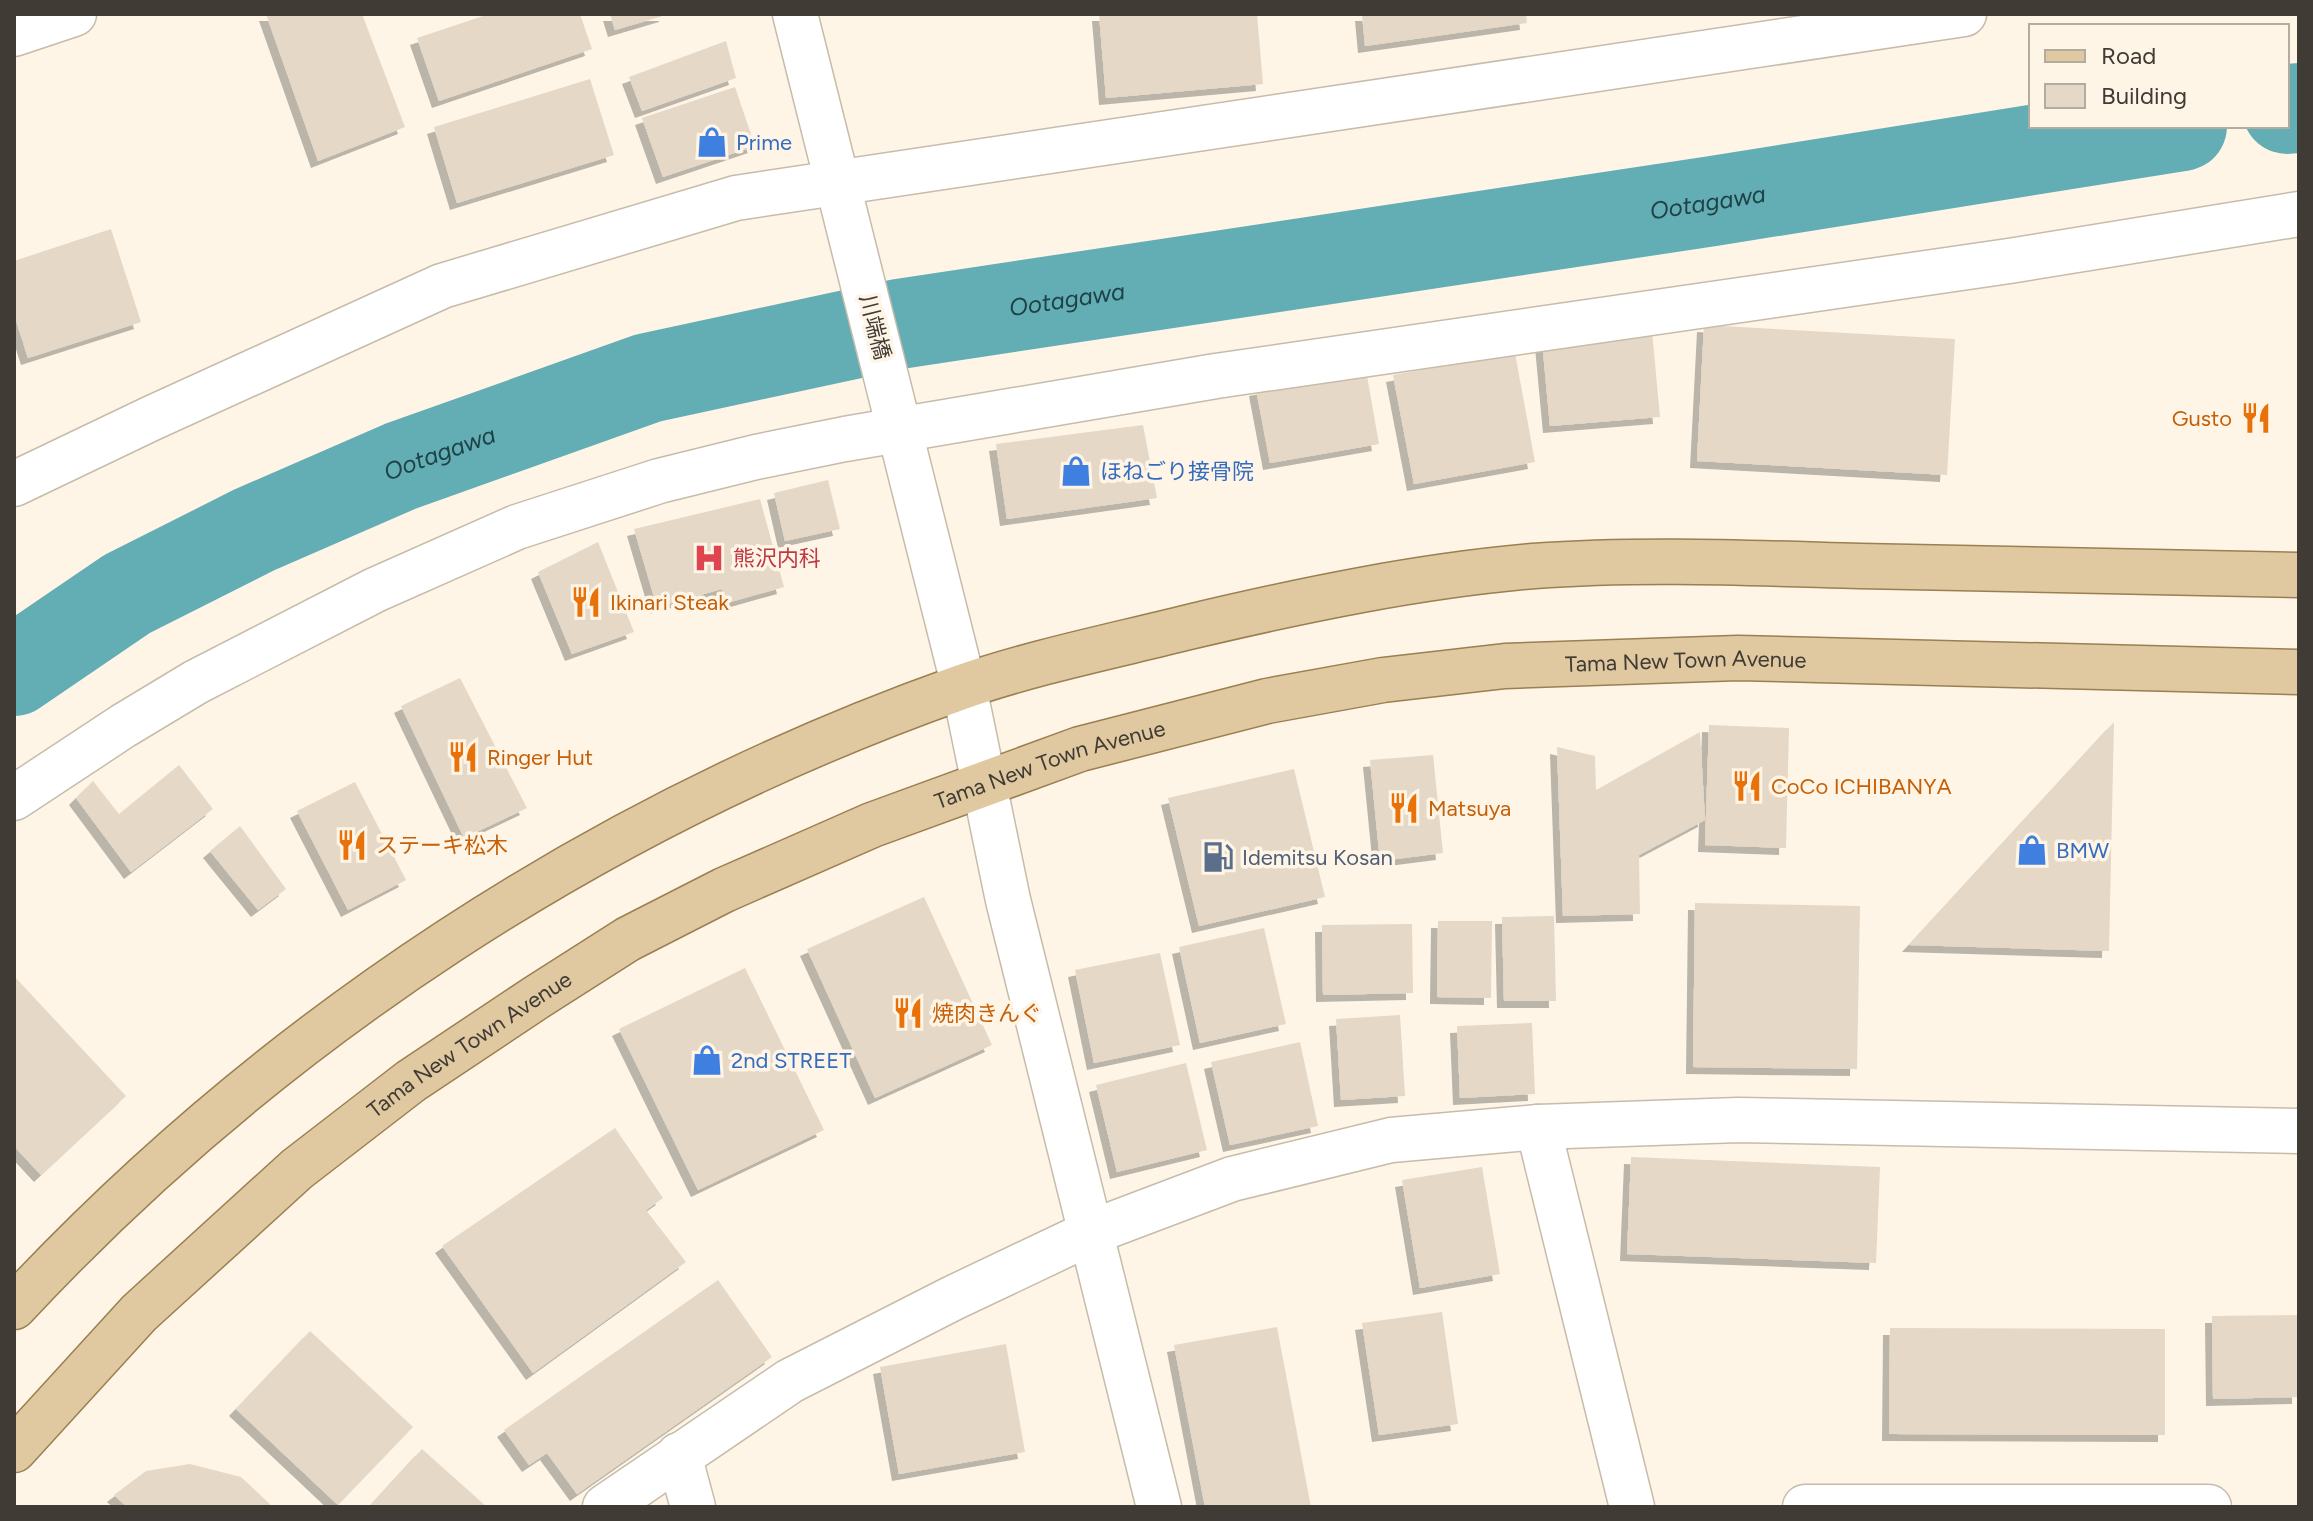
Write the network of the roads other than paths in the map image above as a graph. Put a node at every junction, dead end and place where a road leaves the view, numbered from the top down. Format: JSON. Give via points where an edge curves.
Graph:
{"nodes":[{"id":1,"x":74,"y":14,"type":"edge"},
{"id":2,"x":795,"y":14,"type":"edge"},
{"id":3,"x":1964,"y":14,"type":"edge"},
{"id":4,"x":14,"y":34,"type":"edge"},
{"id":5,"x":839,"y":182,"type":"junction"},
{"id":6,"x":2299,"y":214,"type":"edge"},
{"id":7,"x":900,"y":430,"type":"junction"},
{"id":8,"x":14,"y":484,"type":"edge"},
{"id":9,"x":2299,"y":575,"type":"edge"},
{"id":10,"x":2299,"y":672,"type":"edge"},
{"id":11,"x":964,"y":687,"type":"junction"},
{"id":12,"x":984,"y":783,"type":"junction"},
{"id":13,"x":14,"y":798,"type":"edge"},
{"id":14,"x":1538,"y":1127,"type":"junction"},
{"id":15,"x":2299,"y":1131,"type":"edge"},
{"id":16,"x":1092,"y":1232,"type":"junction"},
{"id":17,"x":14,"y":1307,"type":"edge"},
{"id":18,"x":14,"y":1450,"type":"edge"},
{"id":19,"x":679,"y":1455,"type":"junction"},
{"id":20,"x":605,"y":1507,"type":"edge"},
{"id":21,"x":693,"y":1507,"type":"edge"},
{"id":22,"x":1159,"y":1507,"type":"edge"},
{"id":23,"x":1632,"y":1507,"type":"edge"},
{"id":24,"x":1805,"y":1507,"type":"edge"},
{"id":25,"x":2209,"y":1507,"type":"edge"}],
"edges":[{"from":1,"to":4,"type":"street"},
{"from":2,"to":5,"type":"street","name":"川端橋"},
{"from":3,"to":5,"type":"street"},
{"from":5,"to":7,"type":"street","name":"川端橋"},
{"from":5,"to":8,"type":"street","via":[[736,198],[442,286]]},
{"from":6,"to":7,"type":"street","via":[[1216,376]]},
{"from":7,"to":11,"type":"street","name":"川端橋"},
{"from":7,"to":13,"type":"street","via":[[714,467],[517,527],[375,590],[222,669]]},
{"from":9,"to":11,"type":"main road","via":[[1733,563],[1537,566],[1301,600]]},
{"from":10,"to":12,"type":"main road","name":"Tama New Town Avenue","via":[[1738,658],[1505,666],[1267,701],[1095,745]]},
{"from":11,"to":12,"type":"street","name":"川端橋"},
{"from":11,"to":17,"type":"main road","via":[[812,745],[667,814],[516,898],[423,958],[330,1023],[165,1158]]},
{"from":12,"to":16,"type":"street","name":"川端橋","via":[[1008,900]]},
{"from":12,"to":18,"type":"main road","name":"Tama New Town Avenue","via":[[724,890],[628,939],[411,1081],[297,1169],[139,1313]]},
{"from":14,"to":15,"type":"street","via":[[1738,1120]]},
{"from":14,"to":16,"type":"street","via":[[1391,1140],[1232,1179]]},
{"from":14,"to":23,"type":"street"},
{"from":16,"to":19,"type":"street","via":[[790,1381]]},
{"from":16,"to":22,"type":"street","name":"川端橋"},
{"from":19,"to":20,"type":"street"},
{"from":19,"to":21,"type":"street"},
{"from":24,"to":25,"type":"street"}]}
